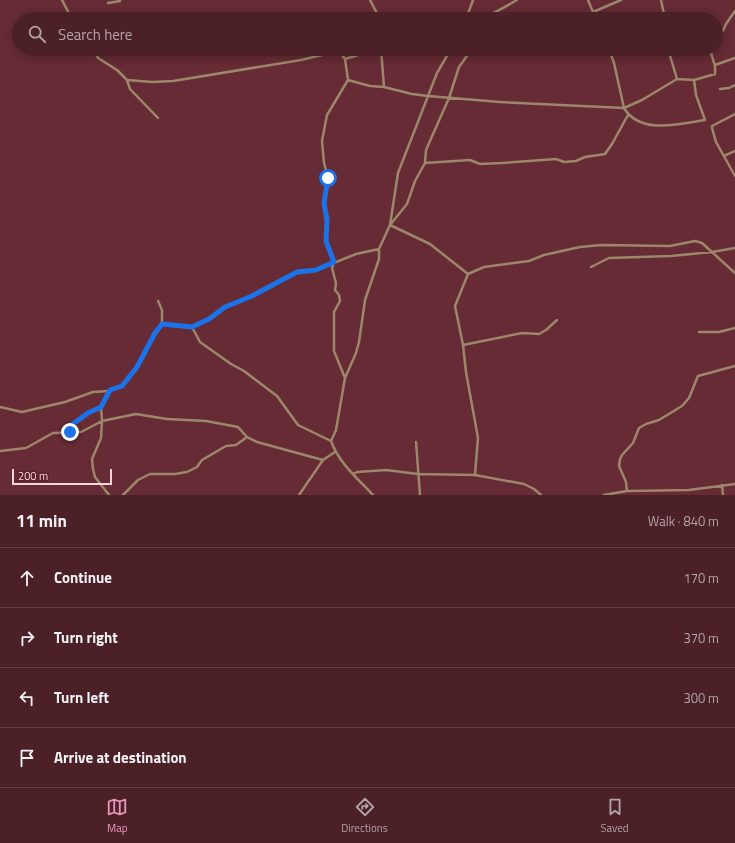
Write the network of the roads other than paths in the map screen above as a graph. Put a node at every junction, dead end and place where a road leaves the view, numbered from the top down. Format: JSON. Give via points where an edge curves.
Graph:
{"nodes":[{"id":1,"x":62,"y":0,"type":"edge"},
{"id":2,"x":370,"y":0,"type":"edge"},
{"id":3,"x":473,"y":0,"type":"edge"},
{"id":4,"x":516,"y":0,"type":"edge"},
{"id":5,"x":588,"y":0,"type":"edge"},
{"id":6,"x":621,"y":0,"type":"edge"},
{"id":7,"x":661,"y":0,"type":"edge"},
{"id":8,"x":120,"y":1,"type":"dead end"},
{"id":9,"x":108,"y":3,"type":"dead end"},
{"id":10,"x":735,"y":11,"type":"edge"},
{"id":11,"x":68,"y":12,"type":"edge"},
{"id":12,"x":376,"y":12,"type":"edge"},
{"id":13,"x":469,"y":12,"type":"edge"},
{"id":14,"x":497,"y":12,"type":"edge"},
{"id":15,"x":593,"y":12,"type":"joint"},
{"id":16,"x":664,"y":12,"type":"edge"},
{"id":17,"x":723,"y":30,"type":"edge"},
{"id":18,"x":97,"y":56,"type":"edge"},
{"id":19,"x":318,"y":56,"type":"edge"},
{"id":20,"x":342,"y":56,"type":"edge"},
{"id":21,"x":355,"y":56,"type":"edge"},
{"id":22,"x":382,"y":56,"type":"edge"},
{"id":23,"x":447,"y":56,"type":"edge"},
{"id":24,"x":467,"y":56,"type":"edge"},
{"id":25,"x":612,"y":56,"type":"edge"},
{"id":26,"x":670,"y":56,"type":"edge"},
{"id":27,"x":712,"y":56,"type":"edge"},
{"id":28,"x":735,"y":58,"type":"edge"},
{"id":29,"x":344,"y":59,"type":"junction"},
{"id":30,"x":715,"y":66,"type":"junction"},
{"id":31,"x":677,"y":79,"type":"junction"},
{"id":32,"x":127,"y":80,"type":"junction"},
{"id":33,"x":348,"y":80,"type":"junction"},
{"id":34,"x":694,"y":80,"type":"junction"},
{"id":35,"x":735,"y":85,"type":"edge"},
{"id":36,"x":384,"y":87,"type":"junction"},
{"id":37,"x":720,"y":89,"type":"dead end"},
{"id":38,"x":428,"y":96,"type":"junction"},
{"id":39,"x":449,"y":98,"type":"junction"},
{"id":40,"x":624,"y":108,"type":"junction"},
{"id":41,"x":735,"y":114,"type":"edge"},
{"id":42,"x":628,"y":115,"type":"junction"},
{"id":43,"x":158,"y":118,"type":"dead end"},
{"id":44,"x":735,"y":151,"type":"edge"},
{"id":45,"x":724,"y":156,"type":"junction"},
{"id":46,"x":425,"y":163,"type":"junction"},
{"id":47,"x":735,"y":176,"type":"edge"},
{"id":48,"x":390,"y":225,"type":"junction"},
{"id":49,"x":735,"y":248,"type":"edge"},
{"id":50,"x":379,"y":249,"type":"junction"},
{"id":51,"x":712,"y":252,"type":"junction"},
{"id":52,"x":334,"y":262,"type":"junction"},
{"id":53,"x":591,"y":267,"type":"dead end"},
{"id":54,"x":735,"y":273,"type":"edge"},
{"id":55,"x":468,"y":274,"type":"junction"},
{"id":56,"x":158,"y":301,"type":"dead end"},
{"id":57,"x":557,"y":320,"type":"dead end"},
{"id":58,"x":162,"y":324,"type":"junction"},
{"id":59,"x":192,"y":327,"type":"junction"},
{"id":60,"x":735,"y":328,"type":"edge"},
{"id":61,"x":699,"y":332,"type":"dead end"},
{"id":62,"x":463,"y":345,"type":"junction"},
{"id":63,"x":735,"y":366,"type":"edge"},
{"id":64,"x":345,"y":378,"type":"junction"},
{"id":65,"x":110,"y":390,"type":"junction"},
{"id":66,"x":0,"y":407,"type":"edge"},
{"id":67,"x":101,"y":407,"type":"junction"},
{"id":68,"x":102,"y":422,"type":"junction"},
{"id":69,"x":70,"y":432,"type":"junction"},
{"id":70,"x":247,"y":437,"type":"junction"},
{"id":71,"x":331,"y":441,"type":"junction"},
{"id":72,"x":416,"y":442,"type":"dead end"},
{"id":73,"x":0,"y":451,"type":"edge"},
{"id":74,"x":335,"y":452,"type":"junction"},
{"id":75,"x":323,"y":460,"type":"junction"},
{"id":76,"x":353,"y":474,"type":"junction"},
{"id":77,"x":418,"y":474,"type":"junction"},
{"id":78,"x":475,"y":475,"type":"junction"},
{"id":79,"x":735,"y":484,"type":"edge"},
{"id":80,"x":722,"y":485,"type":"junction"},
{"id":81,"x":627,"y":491,"type":"junction"},
{"id":82,"x":108,"y":495,"type":"edge"},
{"id":83,"x":123,"y":495,"type":"edge"},
{"id":84,"x":299,"y":495,"type":"edge"},
{"id":85,"x":373,"y":495,"type":"edge"},
{"id":86,"x":420,"y":495,"type":"edge"},
{"id":87,"x":541,"y":495,"type":"edge"},
{"id":88,"x":604,"y":495,"type":"edge"},
{"id":89,"x":723,"y":495,"type":"edge"}],
"edges":[{"from":1,"to":11,"type":"street"},
{"from":2,"to":12,"type":"street"},
{"from":3,"to":13,"type":"street"},
{"from":4,"to":14,"type":"street"},
{"from":5,"to":15,"type":"street"},
{"from":6,"to":15,"type":"street"},
{"from":7,"to":16,"type":"street"},
{"from":8,"to":9,"type":"street"},
{"from":10,"to":17,"type":"street"},
{"from":18,"to":32,"type":"street"},
{"from":19,"to":32,"type":"street","via":[[174,81]]},
{"from":20,"to":29,"type":"street"},
{"from":21,"to":29,"type":"street"},
{"from":22,"to":36,"type":"street"},
{"from":23,"to":38,"type":"street"},
{"from":24,"to":39,"type":"street","via":[[459,67]]},
{"from":25,"to":40,"type":"street"},
{"from":26,"to":31,"type":"street"},
{"from":27,"to":30,"type":"street"},
{"from":28,"to":30,"type":"street"},
{"from":29,"to":33,"type":"street"},
{"from":30,"to":34,"type":"street","via":[[715,74]]},
{"from":31,"to":34,"type":"street"},
{"from":31,"to":40,"type":"street"},
{"from":32,"to":43,"type":"street","via":[[130,89]]},
{"from":33,"to":36,"type":"street"},
{"from":33,"to":52,"type":"street","via":[[327,115],[322,141],[328,178],[324,203],[327,220],[326,241]]},
{"from":34,"to":42,"type":"street","via":[[696,95],[705,120],[671,126],[653,126]]},
{"from":35,"to":37,"type":"street"},
{"from":36,"to":38,"type":"street"},
{"from":38,"to":39,"type":"street"},
{"from":38,"to":48,"type":"street","via":[[398,173]]},
{"from":39,"to":40,"type":"street"},
{"from":39,"to":46,"type":"street","via":[[430,139]]},
{"from":40,"to":42,"type":"street"},
{"from":41,"to":45,"type":"street","via":[[712,126],[716,142]]},
{"from":42,"to":46,"type":"street","via":[[605,154],[584,157],[576,161],[564,162],[556,159],[480,164],[470,160]]},
{"from":44,"to":45,"type":"street"},
{"from":45,"to":47,"type":"street"},
{"from":46,"to":48,"type":"street","via":[[407,204]]},
{"from":48,"to":50,"type":"street"},
{"from":48,"to":55,"type":"street","via":[[430,244]]},
{"from":49,"to":51,"type":"street"},
{"from":50,"to":52,"type":"street"},
{"from":50,"to":64,"type":"street","via":[[379,259],[365,300],[359,342]]},
{"from":51,"to":53,"type":"street","via":[[609,258]]},
{"from":51,"to":54,"type":"street"},
{"from":51,"to":55,"type":"street","via":[[702,243],[695,241],[670,246],[601,245],[580,247],[529,261],[484,267]]},
{"from":52,"to":59,"type":"street","via":[[316,270],[297,272],[225,307]]},
{"from":52,"to":64,"type":"street","via":[[332,268],[335,290],[340,301],[334,312],[334,351]]},
{"from":55,"to":62,"type":"street","via":[[455,306]]},
{"from":56,"to":58,"type":"street","via":[[162,310]]},
{"from":57,"to":62,"type":"street","via":[[539,334],[522,333]]},
{"from":58,"to":59,"type":"street"},
{"from":58,"to":65,"type":"street","via":[[137,367],[122,386]]},
{"from":59,"to":71,"type":"street","via":[[200,342],[244,370],[277,396],[298,425]]},
{"from":60,"to":61,"type":"street","via":[[720,332]]},
{"from":62,"to":78,"type":"street","via":[[478,438]]},
{"from":63,"to":81,"type":"street","via":[[698,376],[689,398],[682,406],[639,428],[633,443],[620,459],[619,466]]},
{"from":64,"to":71,"type":"street","via":[[336,430]]},
{"from":65,"to":66,"type":"street","via":[[93,392],[65,402],[22,412]]},
{"from":65,"to":67,"type":"street"},
{"from":67,"to":68,"type":"street"},
{"from":67,"to":69,"type":"street","via":[[66,429]]},
{"from":68,"to":69,"type":"street","via":[[81,432]]},
{"from":68,"to":70,"type":"street","via":[[136,414],[206,421],[238,427]]},
{"from":68,"to":82,"type":"street","via":[[102,438],[92,459],[95,477]]},
{"from":69,"to":73,"type":"street","via":[[53,433],[26,448]]},
{"from":70,"to":75,"type":"street","via":[[264,445]]},
{"from":70,"to":83,"type":"street","via":[[236,445],[226,446],[202,460],[197,467],[187,472],[150,474],[138,480]]},
{"from":71,"to":74,"type":"street"},
{"from":72,"to":77,"type":"street"},
{"from":74,"to":75,"type":"street"},
{"from":74,"to":76,"type":"street"},
{"from":75,"to":84,"type":"street"},
{"from":76,"to":77,"type":"street","via":[[386,470]]},
{"from":76,"to":85,"type":"street"},
{"from":77,"to":78,"type":"street"},
{"from":77,"to":86,"type":"street"},
{"from":78,"to":87,"type":"street","via":[[524,484]]},
{"from":79,"to":80,"type":"street"},
{"from":80,"to":81,"type":"street","via":[[689,490]]},
{"from":80,"to":89,"type":"street"},
{"from":81,"to":88,"type":"street"}]}
